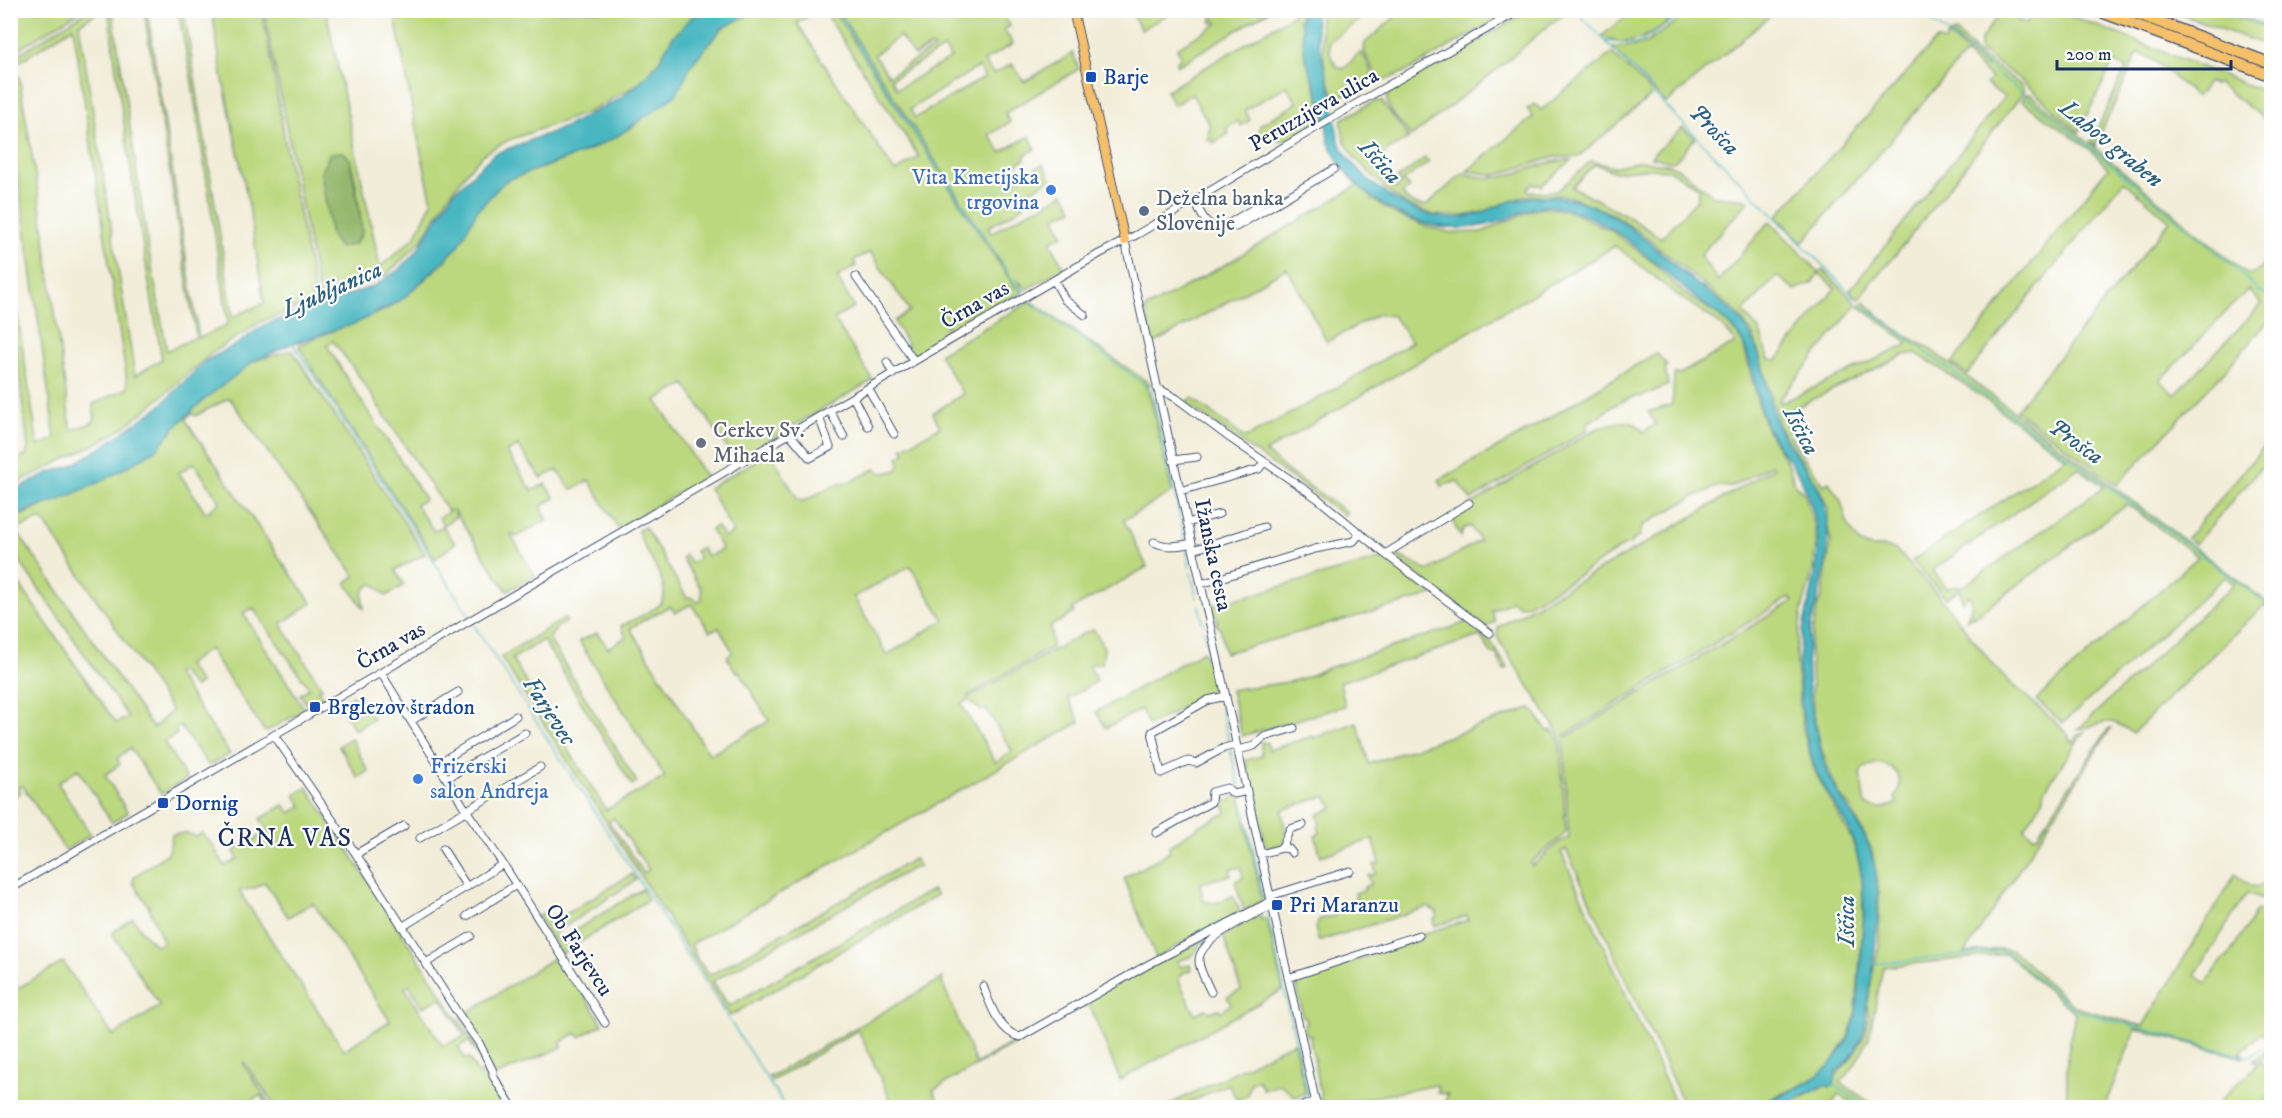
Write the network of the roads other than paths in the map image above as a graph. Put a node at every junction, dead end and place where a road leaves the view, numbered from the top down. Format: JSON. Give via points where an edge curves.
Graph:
{"nodes":[{"id":1,"x":1073,"y":10,"type":"edge"},
{"id":2,"x":1520,"y":10,"type":"edge"},
{"id":3,"x":2096,"y":10,"type":"edge"},
{"id":4,"x":2127,"y":10,"type":"edge"},
{"id":5,"x":2271,"y":64,"type":"edge"},
{"id":6,"x":2271,"y":76,"type":"edge"},
{"id":7,"x":1334,"y":169,"type":"dead end"},
{"id":8,"x":1279,"y":193,"type":"dead end"},
{"id":9,"x":1194,"y":200,"type":"junction"},
{"id":10,"x":1236,"y":227,"type":"dead end"},
{"id":11,"x":1125,"y":241,"type":"junction"},
{"id":12,"x":856,"y":277,"type":"dead end"},
{"id":13,"x":1054,"y":280,"type":"junction"},
{"id":14,"x":1085,"y":315,"type":"dead end"},
{"id":15,"x":914,"y":361,"type":"junction"},
{"id":16,"x":887,"y":362,"type":"dead end"},
{"id":17,"x":893,"y":374,"type":"junction"},
{"id":18,"x":868,"y":388,"type":"junction"},
{"id":19,"x":1157,"y":388,"type":"junction"},
{"id":20,"x":853,"y":397,"type":"junction"},
{"id":21,"x":830,"y":411,"type":"junction"},
{"id":22,"x":819,"y":417,"type":"junction"},
{"id":23,"x":868,"y":426,"type":"dead end"},
{"id":24,"x":790,"y":434,"type":"junction"},
{"id":25,"x":894,"y":434,"type":"dead end"},
{"id":26,"x":844,"y":437,"type":"dead end"},
{"id":27,"x":1197,"y":457,"type":"dead end"},
{"id":28,"x":1173,"y":460,"type":"junction"},
{"id":29,"x":1264,"y":462,"type":"junction"},
{"id":30,"x":1180,"y":491,"type":"junction"},
{"id":31,"x":1469,"y":502,"type":"dead end"},
{"id":32,"x":1219,"y":514,"type":"dead end"},
{"id":33,"x":1187,"y":523,"type":"junction"},
{"id":34,"x":1264,"y":527,"type":"dead end"},
{"id":35,"x":1360,"y":533,"type":"junction"},
{"id":36,"x":1154,"y":542,"type":"dead end"},
{"id":37,"x":1192,"y":546,"type":"junction"},
{"id":38,"x":1385,"y":554,"type":"junction"},
{"id":39,"x":1201,"y":584,"type":"junction"},
{"id":40,"x":1490,"y":633,"type":"dead end"},
{"id":41,"x":381,"y":673,"type":"junction"},
{"id":42,"x":459,"y":692,"type":"dead end"},
{"id":43,"x":1226,"y":696,"type":"junction"},
{"id":44,"x":516,"y":716,"type":"dead end"},
{"id":45,"x":411,"y":720,"type":"junction"},
{"id":46,"x":1294,"y":728,"type":"dead end"},
{"id":47,"x":525,"y":733,"type":"dead end"},
{"id":48,"x":274,"y":735,"type":"junction"},
{"id":49,"x":1237,"y":748,"type":"junction"},
{"id":50,"x":437,"y":764,"type":"junction"},
{"id":51,"x":540,"y":767,"type":"dead end"},
{"id":52,"x":447,"y":778,"type":"junction"},
{"id":53,"x":1247,"y":791,"type":"junction"},
{"id":54,"x":466,"y":810,"type":"junction"},
{"id":55,"x":1303,"y":825,"type":"dead end"},
{"id":56,"x":404,"y":826,"type":"dead end"},
{"id":57,"x":1156,"y":832,"type":"dead end"},
{"id":58,"x":420,"y":838,"type":"dead end"},
{"id":59,"x":1282,"y":848,"type":"junction"},
{"id":60,"x":443,"y":849,"type":"dead end"},
{"id":61,"x":1292,"y":853,"type":"dead end"},
{"id":62,"x":356,"y":854,"type":"junction"},
{"id":63,"x":1261,"y":854,"type":"junction"},
{"id":64,"x":503,"y":864,"type":"junction"},
{"id":65,"x":1350,"y":871,"type":"dead end"},
{"id":66,"x":516,"y":885,"type":"junction"},
{"id":67,"x":467,"y":887,"type":"junction"},
{"id":68,"x":10,"y":889,"type":"edge"},
{"id":69,"x":1271,"y":901,"type":"junction"},
{"id":70,"x":467,"y":916,"type":"dead end"},
{"id":71,"x":402,"y":927,"type":"junction"},
{"id":72,"x":1419,"y":935,"type":"dead end"},
{"id":73,"x":471,"y":936,"type":"dead end"},
{"id":74,"x":426,"y":963,"type":"junction"},
{"id":75,"x":1288,"y":978,"type":"junction"},
{"id":76,"x":983,"y":986,"type":"dead end"},
{"id":77,"x":1211,"y":992,"type":"dead end"},
{"id":78,"x":605,"y":1023,"type":"dead end"},
{"id":79,"x":1316,"y":1104,"type":"edge"},
{"id":80,"x":513,"y":1107,"type":"edge"},
{"id":81,"x":1296,"y":1107,"type":"edge"}],
"edges":[{"from":1,"to":11,"type":"main road","name":"Ižanska cesta"},
{"from":2,"to":9,"type":"street","name":"Peruzzijeva ulica"},
{"from":3,"to":6,"type":"highway"},
{"from":4,"to":5,"type":"highway"},
{"from":7,"to":10,"type":"street"},
{"from":8,"to":9,"type":"street","via":[[1216,228],[1207,224]]},
{"from":9,"to":11,"type":"street","name":"Peruzzijeva ulica"},
{"from":11,"to":13,"type":"street","name":"Črna vas"},
{"from":11,"to":19,"type":"street","name":"Ižanska cesta"},
{"from":12,"to":15,"type":"street"},
{"from":13,"to":14,"type":"street","via":[[1065,300]]},
{"from":13,"to":15,"type":"street","name":"Črna vas"},
{"from":15,"to":17,"type":"street","name":"Črna vas"},
{"from":16,"to":17,"type":"street"},
{"from":17,"to":18,"type":"street","name":"Črna vas"},
{"from":18,"to":20,"type":"street","name":"Črna vas"},
{"from":18,"to":25,"type":"street"},
{"from":19,"to":28,"type":"street","name":"Ižanska cesta"},
{"from":19,"to":29,"type":"street"},
{"from":20,"to":21,"type":"street","name":"Črna vas"},
{"from":20,"to":23,"type":"street"},
{"from":21,"to":22,"type":"street","name":"Črna vas"},
{"from":21,"to":26,"type":"street"},
{"from":22,"to":24,"type":"street","name":"Črna vas"},
{"from":22,"to":24,"type":"street","via":[[830,447],[810,458]]},
{"from":24,"to":41,"type":"street","name":"Črna vas"},
{"from":27,"to":28,"type":"street"},
{"from":28,"to":30,"type":"street","name":"Ižanska cesta"},
{"from":29,"to":30,"type":"street","via":[[1258,469]]},
{"from":29,"to":35,"type":"street"},
{"from":30,"to":33,"type":"street","name":"Ižanska cesta"},
{"from":31,"to":38,"type":"street"},
{"from":32,"to":33,"type":"street"},
{"from":33,"to":37,"type":"street","name":"Ižanska cesta"},
{"from":34,"to":37,"type":"street"},
{"from":35,"to":38,"type":"street"},
{"from":35,"to":39,"type":"street","via":[[1354,541]]},
{"from":36,"to":37,"type":"street","via":[[1161,546]]},
{"from":37,"to":39,"type":"street","name":"Ižanska cesta"},
{"from":38,"to":40,"type":"street"},
{"from":39,"to":43,"type":"street","name":"Ižanska cesta"},
{"from":41,"to":45,"type":"street"},
{"from":41,"to":48,"type":"street","name":"Črna vas"},
{"from":42,"to":45,"type":"street"},
{"from":43,"to":49,"type":"street","name":"Ižanska cesta"},
{"from":43,"to":49,"type":"street","via":[[1208,700],[1152,732],[1161,773],[1188,761],[1196,764],[1224,748]]},
{"from":44,"to":50,"type":"street"},
{"from":45,"to":50,"type":"street"},
{"from":46,"to":49,"type":"street","via":[[1264,736],[1254,746]]},
{"from":47,"to":52,"type":"street"},
{"from":48,"to":62,"type":"street"},
{"from":48,"to":68,"type":"street","name":"Črna vas"},
{"from":49,"to":53,"type":"street","name":"Ižanska cesta"},
{"from":50,"to":52,"type":"street"},
{"from":51,"to":54,"type":"street"},
{"from":52,"to":54,"type":"street"},
{"from":53,"to":57,"type":"street","via":[[1234,794],[1227,788],[1212,792],[1211,802]]},
{"from":53,"to":63,"type":"street","name":"Ižanska cesta"},
{"from":54,"to":58,"type":"street"},
{"from":54,"to":64,"type":"street"},
{"from":55,"to":59,"type":"street","via":[[1290,830]]},
{"from":56,"to":62,"type":"street"},
{"from":59,"to":61,"type":"street"},
{"from":59,"to":63,"type":"street"},
{"from":60,"to":67,"type":"street"},
{"from":62,"to":71,"type":"street"},
{"from":63,"to":69,"type":"street","name":"Ižanska cesta"},
{"from":64,"to":66,"type":"street","name":"Ob Farjevcu"},
{"from":64,"to":67,"type":"street"},
{"from":65,"to":69,"type":"street"},
{"from":66,"to":70,"type":"street"},
{"from":66,"to":78,"type":"street","name":"Ob Farjevcu"},
{"from":67,"to":71,"type":"street"},
{"from":69,"to":75,"type":"street","name":"Ižanska cesta"},
{"from":69,"to":76,"type":"street","via":[[1020,1037],[1011,1035],[1004,1027]]},
{"from":69,"to":77,"type":"street","via":[[1202,949],[1199,962]]},
{"from":71,"to":74,"type":"street"},
{"from":72,"to":75,"type":"street"},
{"from":73,"to":74,"type":"street"},
{"from":74,"to":80,"type":"street","via":[[479,1043],[493,1076]]},
{"from":75,"to":79,"type":"street","name":"Ižanska cesta"},
{"from":79,"to":81,"type":"street"}]}
